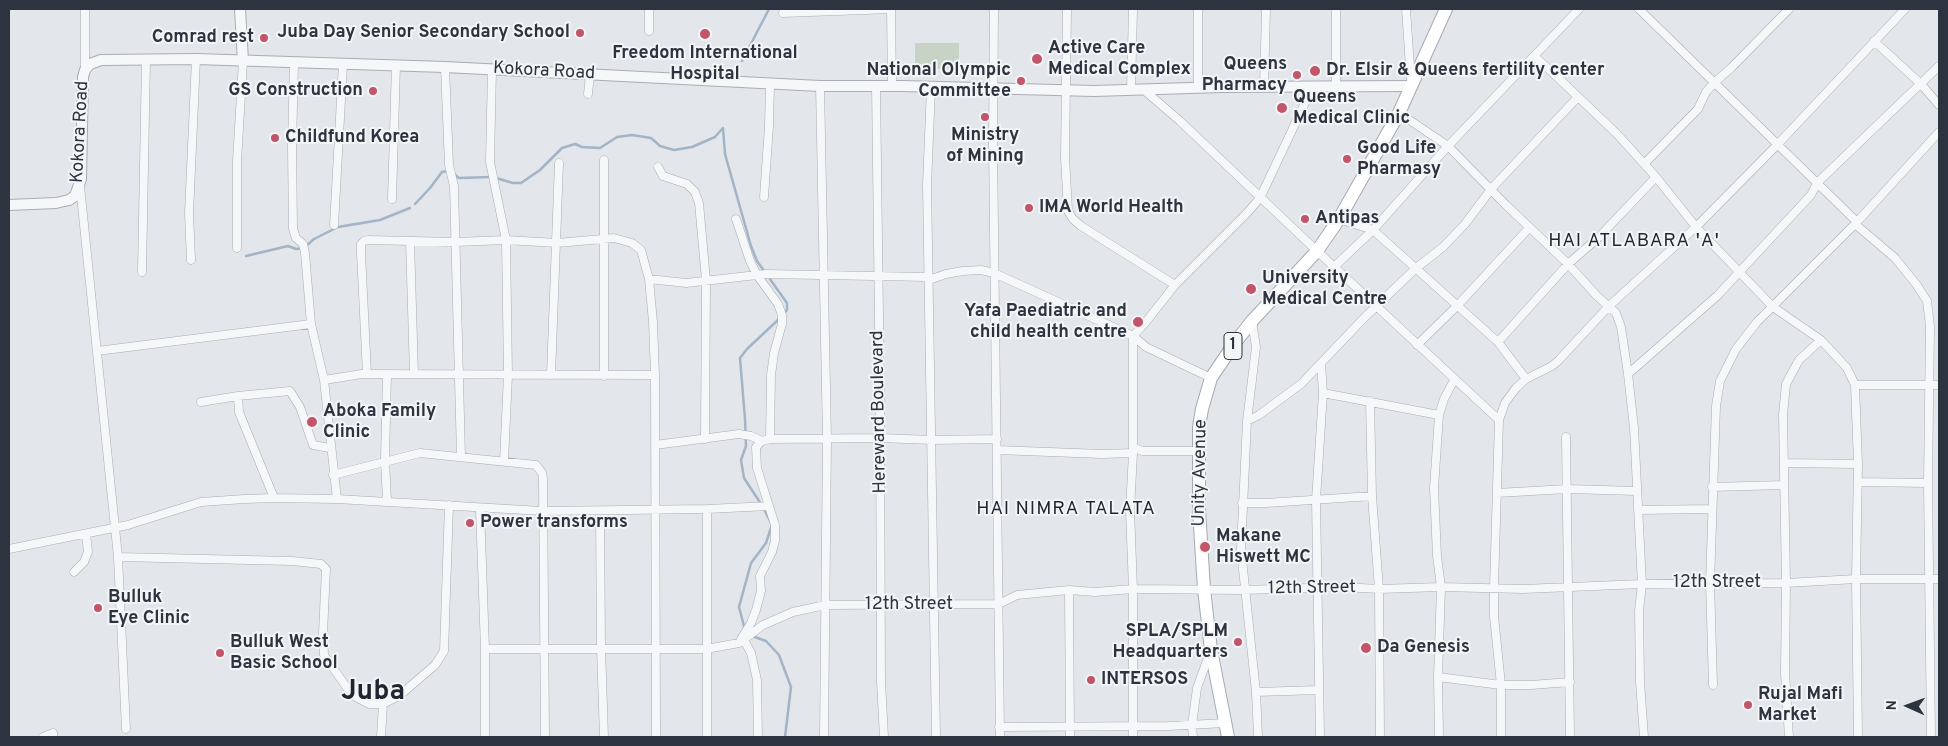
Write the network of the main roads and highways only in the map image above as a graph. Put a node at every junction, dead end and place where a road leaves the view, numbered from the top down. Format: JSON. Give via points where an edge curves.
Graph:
{"nodes":[{"id":1,"x":1446,"y":9,"type":"edge"},
{"id":2,"x":1228,"y":737,"type":"edge"}],
"edges":[{"from":1,"to":2,"type":"main road","name":"Unity Avenue","number":"1","via":[[1400,113],[1339,218],[1317,251],[1234,344],[1212,378],[1202,409],[1199,510],[1204,589],[1211,650]]}]}
